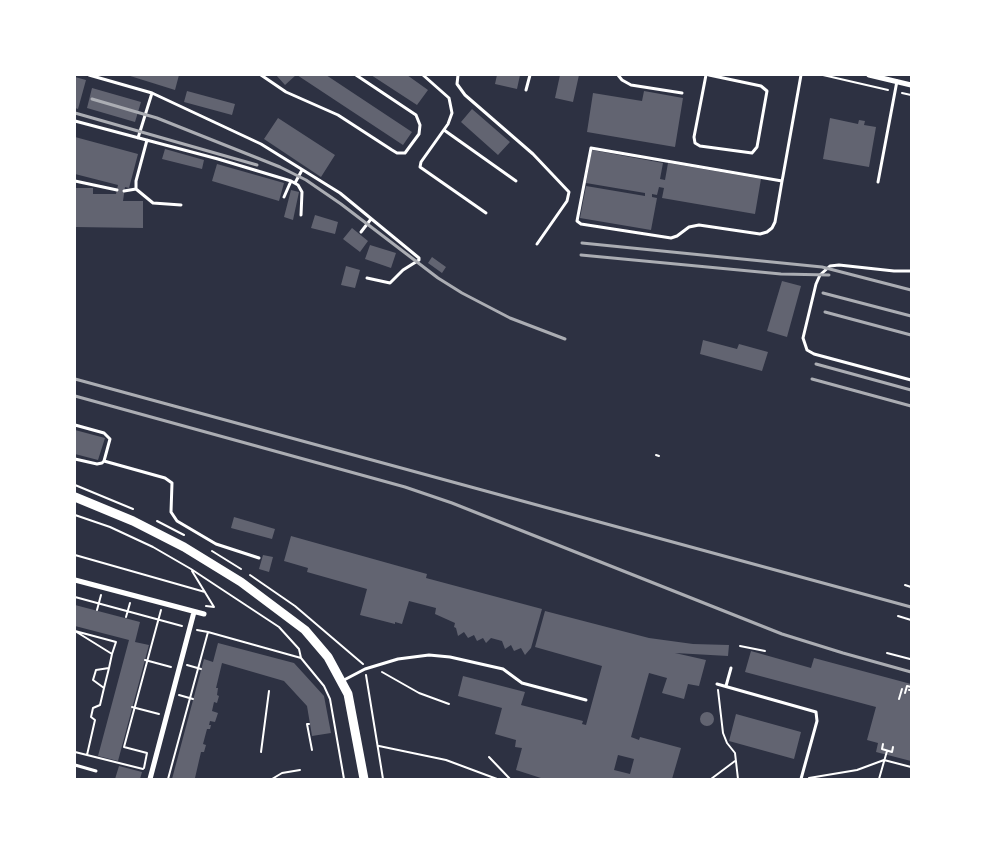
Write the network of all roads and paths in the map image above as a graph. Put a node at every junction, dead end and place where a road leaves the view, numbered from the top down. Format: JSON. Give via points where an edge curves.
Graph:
{"nodes":[{"id":1,"x":89,"y":75,"type":"edge"},
{"id":2,"x":261,"y":75,"type":"edge"},
{"id":3,"x":356,"y":75,"type":"edge"},
{"id":4,"x":423,"y":75,"type":"edge"},
{"id":5,"x":458,"y":75,"type":"edge"},
{"id":6,"x":530,"y":75,"type":"edge"},
{"id":7,"x":618,"y":75,"type":"edge"},
{"id":8,"x":708,"y":75,"type":"edge"},
{"id":9,"x":801,"y":75,"type":"edge"},
{"id":10,"x":823,"y":75,"type":"edge"},
{"id":11,"x":869,"y":75,"type":"edge"},
{"id":12,"x":897,"y":81,"type":"junction"},
{"id":13,"x":911,"y":84,"type":"edge"},
{"id":14,"x":526,"y":90,"type":"dead end"},
{"id":15,"x":895,"y":91,"type":"junction"},
{"id":16,"x":152,"y":93,"type":"junction"},
{"id":17,"x":682,"y":93,"type":"dead end"},
{"id":18,"x":911,"y":95,"type":"edge"},
{"id":19,"x":75,"y":121,"type":"edge"},
{"id":20,"x":444,"y":130,"type":"junction"},
{"id":21,"x":138,"y":138,"type":"junction"},
{"id":22,"x":147,"y":140,"type":"junction"},
{"id":23,"x":302,"y":170,"type":"junction"},
{"id":24,"x":75,"y":181,"type":"edge"},
{"id":25,"x":516,"y":181,"type":"dead end"},
{"id":26,"x":782,"y":181,"type":"junction"},
{"id":27,"x":293,"y":182,"type":"junction"},
{"id":28,"x":878,"y":182,"type":"dead end"},
{"id":29,"x":136,"y":189,"type":"junction"},
{"id":30,"x":117,"y":190,"type":"dead end"},
{"id":31,"x":124,"y":191,"type":"dead end"},
{"id":32,"x":284,"y":197,"type":"dead end"},
{"id":33,"x":181,"y":205,"type":"dead end"},
{"id":34,"x":486,"y":213,"type":"dead end"},
{"id":35,"x":301,"y":215,"type":"dead end"},
{"id":36,"x":371,"y":219,"type":"junction"},
{"id":37,"x":361,"y":232,"type":"dead end"},
{"id":38,"x":537,"y":244,"type":"dead end"},
{"id":39,"x":911,"y":271,"type":"edge"},
{"id":40,"x":367,"y":278,"type":"dead end"},
{"id":41,"x":911,"y":380,"type":"edge"},
{"id":42,"x":75,"y":425,"type":"edge"},
{"id":43,"x":75,"y":459,"type":"edge"},
{"id":44,"x":104,"y":461,"type":"junction"},
{"id":45,"x":75,"y":497,"type":"edge"},
{"id":46,"x":75,"y":515,"type":"edge"},
{"id":47,"x":75,"y":555,"type":"edge"},
{"id":48,"x":259,"y":558,"type":"dead end"},
{"id":49,"x":190,"y":569,"type":"junction"},
{"id":50,"x":75,"y":580,"type":"edge"},
{"id":51,"x":906,"y":585,"type":"dead end"},
{"id":52,"x":911,"y":587,"type":"edge"},
{"id":53,"x":103,"y":588,"type":"junction"},
{"id":54,"x":205,"y":592,"type":"junction"},
{"id":55,"x":132,"y":596,"type":"junction"},
{"id":56,"x":75,"y":597,"type":"edge"},
{"id":57,"x":286,"y":600,"type":"dead end"},
{"id":58,"x":99,"y":604,"type":"junction"},
{"id":59,"x":97,"y":609,"type":"dead end"},
{"id":60,"x":127,"y":611,"type":"junction"},
{"id":61,"x":194,"y":612,"type":"junction"},
{"id":62,"x":204,"y":614,"type":"joint"},
{"id":63,"x":898,"y":616,"type":"dead end"},
{"id":64,"x":126,"y":617,"type":"dead end"},
{"id":65,"x":159,"y":620,"type":"junction"},
{"id":66,"x":911,"y":620,"type":"edge"},
{"id":67,"x":190,"y":628,"type":"junction"},
{"id":68,"x":75,"y":631,"type":"edge"},
{"id":69,"x":208,"y":632,"type":"junction"},
{"id":70,"x":740,"y":646,"type":"dead end"},
{"id":71,"x":765,"y":651,"type":"dead end"},
{"id":72,"x":887,"y":653,"type":"dead end"},
{"id":73,"x":112,"y":654,"type":"junction"},
{"id":74,"x":301,"y":658,"type":"junction"},
{"id":75,"x":910,"y":659,"type":"edge"},
{"id":76,"x":146,"y":661,"type":"junction"},
{"id":77,"x":179,"y":666,"type":"junction"},
{"id":78,"x":109,"y":668,"type":"junction"},
{"id":79,"x":200,"y":668,"type":"junction"},
{"id":80,"x":731,"y":668,"type":"dead end"},
{"id":81,"x":365,"y":669,"type":"junction"},
{"id":82,"x":342,"y":681,"type":"junction"},
{"id":83,"x":717,"y":684,"type":"joint"},
{"id":84,"x":726,"y":686,"type":"junction"},
{"id":85,"x":104,"y":688,"type":"junction"},
{"id":86,"x":902,"y":689,"type":"dead end"},
{"id":87,"x":910,"y":689,"type":"edge"},
{"id":88,"x":269,"y":691,"type":"dead end"},
{"id":89,"x":172,"y":693,"type":"junction"},
{"id":90,"x":905,"y":693,"type":"dead end"},
{"id":91,"x":192,"y":698,"type":"junction"},
{"id":92,"x":899,"y":699,"type":"dead end"},
{"id":93,"x":586,"y":700,"type":"dead end"},
{"id":94,"x":449,"y":704,"type":"dead end"},
{"id":95,"x":134,"y":707,"type":"junction"},
{"id":96,"x":166,"y":716,"type":"junction"},
{"id":97,"x":309,"y":724,"type":"dead end"},
{"id":98,"x":883,"y":744,"type":"dead end"},
{"id":99,"x":378,"y":746,"type":"junction"},
{"id":100,"x":893,"y":747,"type":"dead end"},
{"id":101,"x":312,"y":750,"type":"dead end"},
{"id":102,"x":887,"y":750,"type":"junction"},
{"id":103,"x":75,"y":752,"type":"edge"},
{"id":104,"x":261,"y":752,"type":"dead end"},
{"id":105,"x":147,"y":753,"type":"dead end"},
{"id":106,"x":87,"y":755,"type":"junction"},
{"id":107,"x":489,"y":757,"type":"dead end"},
{"id":108,"x":884,"y":759,"type":"junction"},
{"id":109,"x":736,"y":760,"type":"junction"},
{"id":110,"x":75,"y":765,"type":"edge"},
{"id":111,"x":911,"y":767,"type":"edge"},
{"id":112,"x":143,"y":769,"type":"dead end"},
{"id":113,"x":300,"y":770,"type":"dead end"},
{"id":114,"x":96,"y":771,"type":"dead end"},
{"id":115,"x":150,"y":779,"type":"edge"},
{"id":116,"x":168,"y":779,"type":"edge"},
{"id":117,"x":272,"y":779,"type":"edge"},
{"id":118,"x":344,"y":779,"type":"edge"},
{"id":119,"x":364,"y":779,"type":"edge"},
{"id":120,"x":383,"y":779,"type":"edge"},
{"id":121,"x":497,"y":779,"type":"edge"},
{"id":122,"x":510,"y":779,"type":"edge"},
{"id":123,"x":711,"y":779,"type":"edge"},
{"id":124,"x":738,"y":779,"type":"edge"},
{"id":125,"x":802,"y":779,"type":"edge"},
{"id":126,"x":879,"y":779,"type":"edge"}],
"edges":[{"from":1,"to":16,"type":"lane"},
{"from":2,"to":3,"type":"lane","via":[[274,86],[338,115],[397,153],[405,153],[419,134],[416,115]]},
{"from":4,"to":20,"type":"lane","via":[[451,102],[450,119]]},
{"from":5,"to":38,"type":"lane","via":[[458,84],[465,94],[569,192],[569,199]]},
{"from":6,"to":14,"type":"lane"},
{"from":7,"to":17,"type":"lane","via":[[631,85]]},
{"from":8,"to":8,"type":"lane","via":[[695,143],[752,153],[757,147],[767,91],[761,86]]},
{"from":9,"to":26,"type":"lane"},
{"from":10,"to":15,"type":"path"},
{"from":11,"to":12,"type":"street"},
{"from":12,"to":13,"type":"street"},
{"from":12,"to":15,"type":"lane"},
{"from":15,"to":18,"type":"path"},
{"from":15,"to":28,"type":"lane"},
{"from":16,"to":21,"type":"lane"},
{"from":16,"to":23,"type":"lane","via":[[252,139]]},
{"from":19,"to":21,"type":"lane"},
{"from":20,"to":25,"type":"lane"},
{"from":20,"to":34,"type":"lane","via":[[420,167]]},
{"from":21,"to":22,"type":"lane"},
{"from":22,"to":27,"type":"lane"},
{"from":22,"to":29,"type":"lane"},
{"from":23,"to":27,"type":"lane"},
{"from":23,"to":36,"type":"lane","via":[[340,193]]},
{"from":24,"to":30,"type":"lane"},
{"from":26,"to":26,"type":"lane","via":[[774,225],[764,234],[699,225],[671,238],[577,221],[591,148]]},
{"from":27,"to":32,"type":"lane"},
{"from":27,"to":35,"type":"lane","via":[[302,192]]},
{"from":29,"to":31,"type":"lane"},
{"from":29,"to":33,"type":"lane","via":[[153,203]]},
{"from":36,"to":37,"type":"lane"},
{"from":36,"to":40,"type":"lane","via":[[419,259],[390,283]]},
{"from":39,"to":41,"type":"lane","via":[[830,266],[816,285],[803,338],[807,350],[814,354]]},
{"from":42,"to":44,"type":"lane","via":[[108,436]]},
{"from":43,"to":44,"type":"lane","via":[[97,464]]},
{"from":44,"to":48,"type":"lane","via":[[165,478],[172,483],[171,512],[177,521],[216,544]]},
{"from":45,"to":82,"type":"main road","via":[[160,534],[241,582],[305,630]]},
{"from":46,"to":49,"type":"path","via":[[110,526]]},
{"from":47,"to":54,"type":"path"},
{"from":49,"to":54,"type":"path"},
{"from":49,"to":74,"type":"path","via":[[279,627],[299,649]]},
{"from":50,"to":53,"type":"street"},
{"from":51,"to":52,"type":"path"},
{"from":53,"to":55,"type":"street"},
{"from":53,"to":58,"type":"path"},
{"from":54,"to":62,"type":"path","via":[[214,607],[206,604]]},
{"from":55,"to":60,"type":"path"},
{"from":55,"to":61,"type":"street"},
{"from":56,"to":58,"type":"path"},
{"from":57,"to":81,"type":"path","via":[[363,662]]},
{"from":58,"to":59,"type":"path"},
{"from":58,"to":60,"type":"path"},
{"from":60,"to":64,"type":"path"},
{"from":60,"to":65,"type":"path"},
{"from":61,"to":62,"type":"street"},
{"from":61,"to":67,"type":"street"},
{"from":63,"to":66,"type":"path"},
{"from":65,"to":67,"type":"path"},
{"from":65,"to":76,"type":"path"},
{"from":67,"to":69,"type":"path"},
{"from":67,"to":77,"type":"street"},
{"from":68,"to":73,"type":"path"},
{"from":68,"to":73,"type":"path","via":[[116,642]]},
{"from":69,"to":74,"type":"path"},
{"from":69,"to":79,"type":"path"},
{"from":70,"to":71,"type":"path"},
{"from":72,"to":75,"type":"path"},
{"from":73,"to":78,"type":"path"},
{"from":74,"to":118,"type":"path","via":[[330,699]]},
{"from":76,"to":77,"type":"path"},
{"from":76,"to":95,"type":"path"},
{"from":77,"to":79,"type":"path"},
{"from":77,"to":89,"type":"street"},
{"from":78,"to":85,"type":"path"},
{"from":78,"to":85,"type":"path","via":[[96,670],[93,680]]},
{"from":79,"to":91,"type":"path"},
{"from":80,"to":84,"type":"lane"},
{"from":81,"to":82,"type":"lane"},
{"from":81,"to":93,"type":"lane","via":[[414,657],[462,658],[503,669],[522,683]]},
{"from":81,"to":94,"type":"path","via":[[380,671],[419,693]]},
{"from":81,"to":99,"type":"path"},
{"from":82,"to":119,"type":"main road"},
{"from":83,"to":84,"type":"lane"},
{"from":83,"to":109,"type":"path","via":[[723,733]]},
{"from":84,"to":125,"type":"lane","via":[[816,712]]},
{"from":85,"to":106,"type":"path","via":[[100,705],[93,708],[91,717],[96,720]]},
{"from":86,"to":92,"type":"path"},
{"from":87,"to":90,"type":"path","via":[[907,686]]},
{"from":88,"to":104,"type":"path"},
{"from":89,"to":91,"type":"path"},
{"from":89,"to":96,"type":"street"},
{"from":91,"to":116,"type":"path"},
{"from":95,"to":96,"type":"path"},
{"from":95,"to":105,"type":"path","via":[[124,747]]},
{"from":96,"to":115,"type":"street"},
{"from":97,"to":101,"type":"path"},
{"from":98,"to":102,"type":"path","via":[[882,749]]},
{"from":99,"to":120,"type":"path"},
{"from":99,"to":121,"type":"path","via":[[446,760]]},
{"from":100,"to":102,"type":"path","via":[[892,752]]},
{"from":102,"to":108,"type":"path"},
{"from":103,"to":106,"type":"path"},
{"from":106,"to":112,"type":"path"},
{"from":107,"to":122,"type":"path"},
{"from":108,"to":111,"type":"path"},
{"from":108,"to":125,"type":"path","via":[[856,770]]},
{"from":108,"to":126,"type":"path"},
{"from":109,"to":123,"type":"path"},
{"from":109,"to":124,"type":"path"},
{"from":110,"to":114,"type":"lane"},
{"from":113,"to":117,"type":"path"}]}
